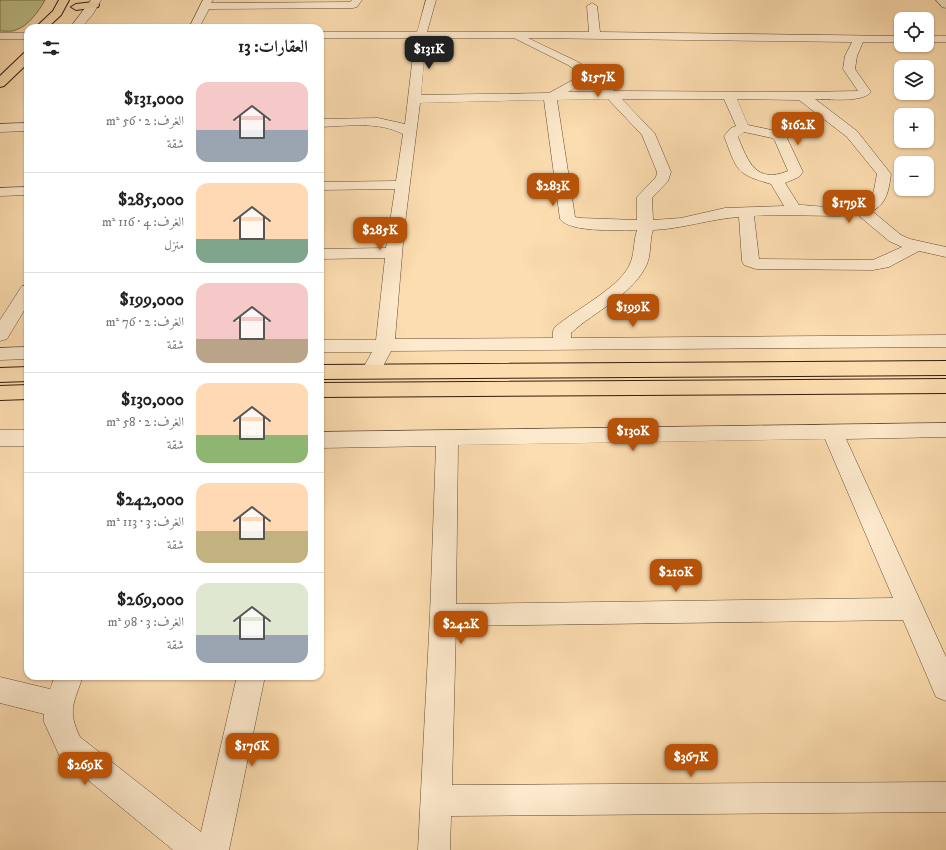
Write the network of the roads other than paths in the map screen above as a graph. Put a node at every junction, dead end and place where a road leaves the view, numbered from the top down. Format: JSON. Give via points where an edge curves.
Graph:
{"nodes":[{"id":1,"x":64,"y":0,"type":"edge"},
{"id":2,"x":431,"y":0,"type":"edge"},
{"id":3,"x":941,"y":0,"type":"edge"},
{"id":4,"x":95,"y":2,"type":"edge"},
{"id":5,"x":206,"y":3,"type":"edge"},
{"id":6,"x":78,"y":4,"type":"edge"},
{"id":7,"x":946,"y":5,"type":"edge"},
{"id":8,"x":354,"y":6,"type":"edge"},
{"id":9,"x":592,"y":6,"type":"dead end"},
{"id":10,"x":45,"y":24,"type":"edge"},
{"id":11,"x":60,"y":24,"type":"edge"},
{"id":12,"x":78,"y":24,"type":"edge"},
{"id":13,"x":196,"y":24,"type":"edge"},
{"id":14,"x":324,"y":34,"type":"edge"},
{"id":15,"x":421,"y":35,"type":"junction"},
{"id":16,"x":513,"y":35,"type":"junction"},
{"id":17,"x":595,"y":35,"type":"junction"},
{"id":18,"x":0,"y":36,"type":"edge"},
{"id":19,"x":24,"y":36,"type":"edge"},
{"id":20,"x":859,"y":38,"type":"junction"},
{"id":21,"x":894,"y":39,"type":"edge"},
{"id":22,"x":934,"y":39,"type":"edge"},
{"id":23,"x":946,"y":39,"type":"edge"},
{"id":24,"x":24,"y":44,"type":"edge"},
{"id":25,"x":24,"y":60,"type":"edge"},
{"id":26,"x":0,"y":67,"type":"edge"},
{"id":27,"x":590,"y":75,"type":"junction"},
{"id":28,"x":0,"y":83,"type":"edge"},
{"id":29,"x":611,"y":95,"type":"junction"},
{"id":30,"x":550,"y":96,"type":"junction"},
{"id":31,"x":729,"y":96,"type":"junction"},
{"id":32,"x":802,"y":96,"type":"junction"},
{"id":33,"x":415,"y":98,"type":"junction"},
{"id":34,"x":324,"y":123,"type":"edge"},
{"id":35,"x":24,"y":127,"type":"edge"},
{"id":36,"x":0,"y":128,"type":"edge"},
{"id":37,"x":743,"y":128,"type":"junction"},
{"id":38,"x":410,"y":137,"type":"junction"},
{"id":39,"x":777,"y":181,"type":"junction"},
{"id":40,"x":402,"y":185,"type":"junction"},
{"id":41,"x":324,"y":186,"type":"edge"},
{"id":42,"x":24,"y":191,"type":"edge"},
{"id":43,"x":0,"y":192,"type":"edge"},
{"id":44,"x":794,"y":210,"type":"junction"},
{"id":45,"x":861,"y":210,"type":"junction"},
{"id":46,"x":746,"y":213,"type":"junction"},
{"id":47,"x":644,"y":225,"type":"junction"},
{"id":48,"x":916,"y":246,"type":"junction"},
{"id":49,"x":946,"y":252,"type":"edge"},
{"id":50,"x":394,"y":253,"type":"junction"},
{"id":51,"x":324,"y":254,"type":"edge"},
{"id":52,"x":24,"y":296,"type":"edge"},
{"id":53,"x":0,"y":335,"type":"edge"},
{"id":54,"x":946,"y":341,"type":"edge"},
{"id":55,"x":562,"y":344,"type":"junction"},
{"id":56,"x":385,"y":345,"type":"junction"},
{"id":57,"x":324,"y":346,"type":"edge"},
{"id":58,"x":24,"y":353,"type":"edge"},
{"id":59,"x":0,"y":354,"type":"edge"},
{"id":60,"x":946,"y":368,"type":"edge"},
{"id":61,"x":324,"y":372,"type":"edge"},
{"id":62,"x":371,"y":372,"type":"junction"},
{"id":63,"x":24,"y":374,"type":"edge"},
{"id":64,"x":0,"y":375,"type":"edge"},
{"id":65,"x":946,"y":386,"type":"edge"},
{"id":66,"x":324,"y":390,"type":"edge"},
{"id":67,"x":24,"y":392,"type":"edge"},
{"id":68,"x":0,"y":393,"type":"edge"},
{"id":69,"x":946,"y":430,"type":"edge"},
{"id":70,"x":832,"y":432,"type":"junction"},
{"id":71,"x":0,"y":438,"type":"edge"},
{"id":72,"x":24,"y":438,"type":"edge"},
{"id":73,"x":447,"y":439,"type":"junction"},
{"id":74,"x":324,"y":440,"type":"edge"},
{"id":75,"x":910,"y":609,"type":"junction"},
{"id":76,"x":443,"y":615,"type":"junction"},
{"id":77,"x":68,"y":680,"type":"edge"},
{"id":78,"x":249,"y":680,"type":"edge"},
{"id":79,"x":946,"y":688,"type":"edge"},
{"id":80,"x":0,"y":690,"type":"edge"},
{"id":81,"x":59,"y":704,"type":"junction"},
{"id":82,"x":946,"y":797,"type":"edge"},
{"id":83,"x":436,"y":801,"type":"junction"},
{"id":84,"x":198,"y":850,"type":"edge"},
{"id":85,"x":213,"y":850,"type":"edge"},
{"id":86,"x":434,"y":850,"type":"edge"}],
"edges":[{"from":1,"to":10,"type":"main road","via":[[57,13]]},
{"from":2,"to":15,"type":"street"},
{"from":3,"to":7,"type":"street"},
{"from":4,"to":6,"type":"main road"},
{"from":4,"to":12,"type":"street"},
{"from":5,"to":8,"type":"street"},
{"from":5,"to":13,"type":"street"},
{"from":6,"to":11,"type":"main road"},
{"from":9,"to":17,"type":"street"},
{"from":14,"to":15,"type":"street","via":[[345,31]]},
{"from":15,"to":16,"type":"street"},
{"from":15,"to":33,"type":"street"},
{"from":16,"to":17,"type":"street"},
{"from":16,"to":27,"type":"street","via":[[572,63]]},
{"from":17,"to":20,"type":"street"},
{"from":18,"to":19,"type":"street"},
{"from":20,"to":21,"type":"street"},
{"from":20,"to":32,"type":"street","via":[[851,56],[849,69],[866,92],[858,95]]},
{"from":22,"to":23,"type":"street"},
{"from":24,"to":26,"type":"main road"},
{"from":25,"to":28,"type":"main road"},
{"from":27,"to":29,"type":"street"},
{"from":27,"to":30,"type":"street"},
{"from":29,"to":30,"type":"street"},
{"from":29,"to":31,"type":"street"},
{"from":29,"to":47,"type":"street","via":[[648,134],[664,172],[663,178],[645,197]]},
{"from":30,"to":33,"type":"street"},
{"from":30,"to":47,"type":"street","via":[[568,219],[577,223]]},
{"from":31,"to":32,"type":"street"},
{"from":31,"to":37,"type":"street"},
{"from":32,"to":45,"type":"street","via":[[852,134],[884,174],[882,190],[877,200]]},
{"from":33,"to":38,"type":"street"},
{"from":34,"to":38,"type":"street","via":[[384,123],[404,128],[410,132]]},
{"from":35,"to":36,"type":"street"},
{"from":37,"to":39,"type":"street","via":[[736,130],[731,136],[743,166],[755,175]]},
{"from":37,"to":39,"type":"street","via":[[781,139],[796,172]]},
{"from":38,"to":40,"type":"street"},
{"from":39,"to":44,"type":"street"},
{"from":40,"to":41,"type":"street"},
{"from":40,"to":50,"type":"street"},
{"from":42,"to":43,"type":"street"},
{"from":44,"to":45,"type":"street"},
{"from":44,"to":46,"type":"street"},
{"from":45,"to":48,"type":"street","via":[[895,238]]},
{"from":46,"to":47,"type":"street","via":[[726,213],[694,221]]},
{"from":46,"to":48,"type":"street","via":[[750,261],[756,264],[873,265],[883,263]]},
{"from":47,"to":55,"type":"street","via":[[641,256],[631,278],[572,320],[562,331]]},
{"from":48,"to":49,"type":"street"},
{"from":50,"to":51,"type":"street"},
{"from":50,"to":56,"type":"street"},
{"from":52,"to":53,"type":"street"},
{"from":54,"to":55,"type":"street"},
{"from":55,"to":56,"type":"street"},
{"from":56,"to":57,"type":"street"},
{"from":56,"to":62,"type":"street"},
{"from":58,"to":59,"type":"street"},
{"from":60,"to":62,"type":"main road"},
{"from":61,"to":62,"type":"main road"},
{"from":63,"to":64,"type":"main road"},
{"from":65,"to":66,"type":"main road"},
{"from":67,"to":68,"type":"main road"},
{"from":69,"to":70,"type":"street"},
{"from":70,"to":73,"type":"street"},
{"from":70,"to":75,"type":"street"},
{"from":71,"to":72,"type":"street"},
{"from":73,"to":74,"type":"street"},
{"from":73,"to":76,"type":"street"},
{"from":75,"to":76,"type":"street"},
{"from":75,"to":79,"type":"street"},
{"from":76,"to":83,"type":"street"},
{"from":77,"to":81,"type":"street"},
{"from":78,"to":85,"type":"street"},
{"from":80,"to":81,"type":"street"},
{"from":81,"to":84,"type":"street","via":[[58,722],[70,747]]},
{"from":82,"to":83,"type":"street"},
{"from":83,"to":86,"type":"street"}]}
